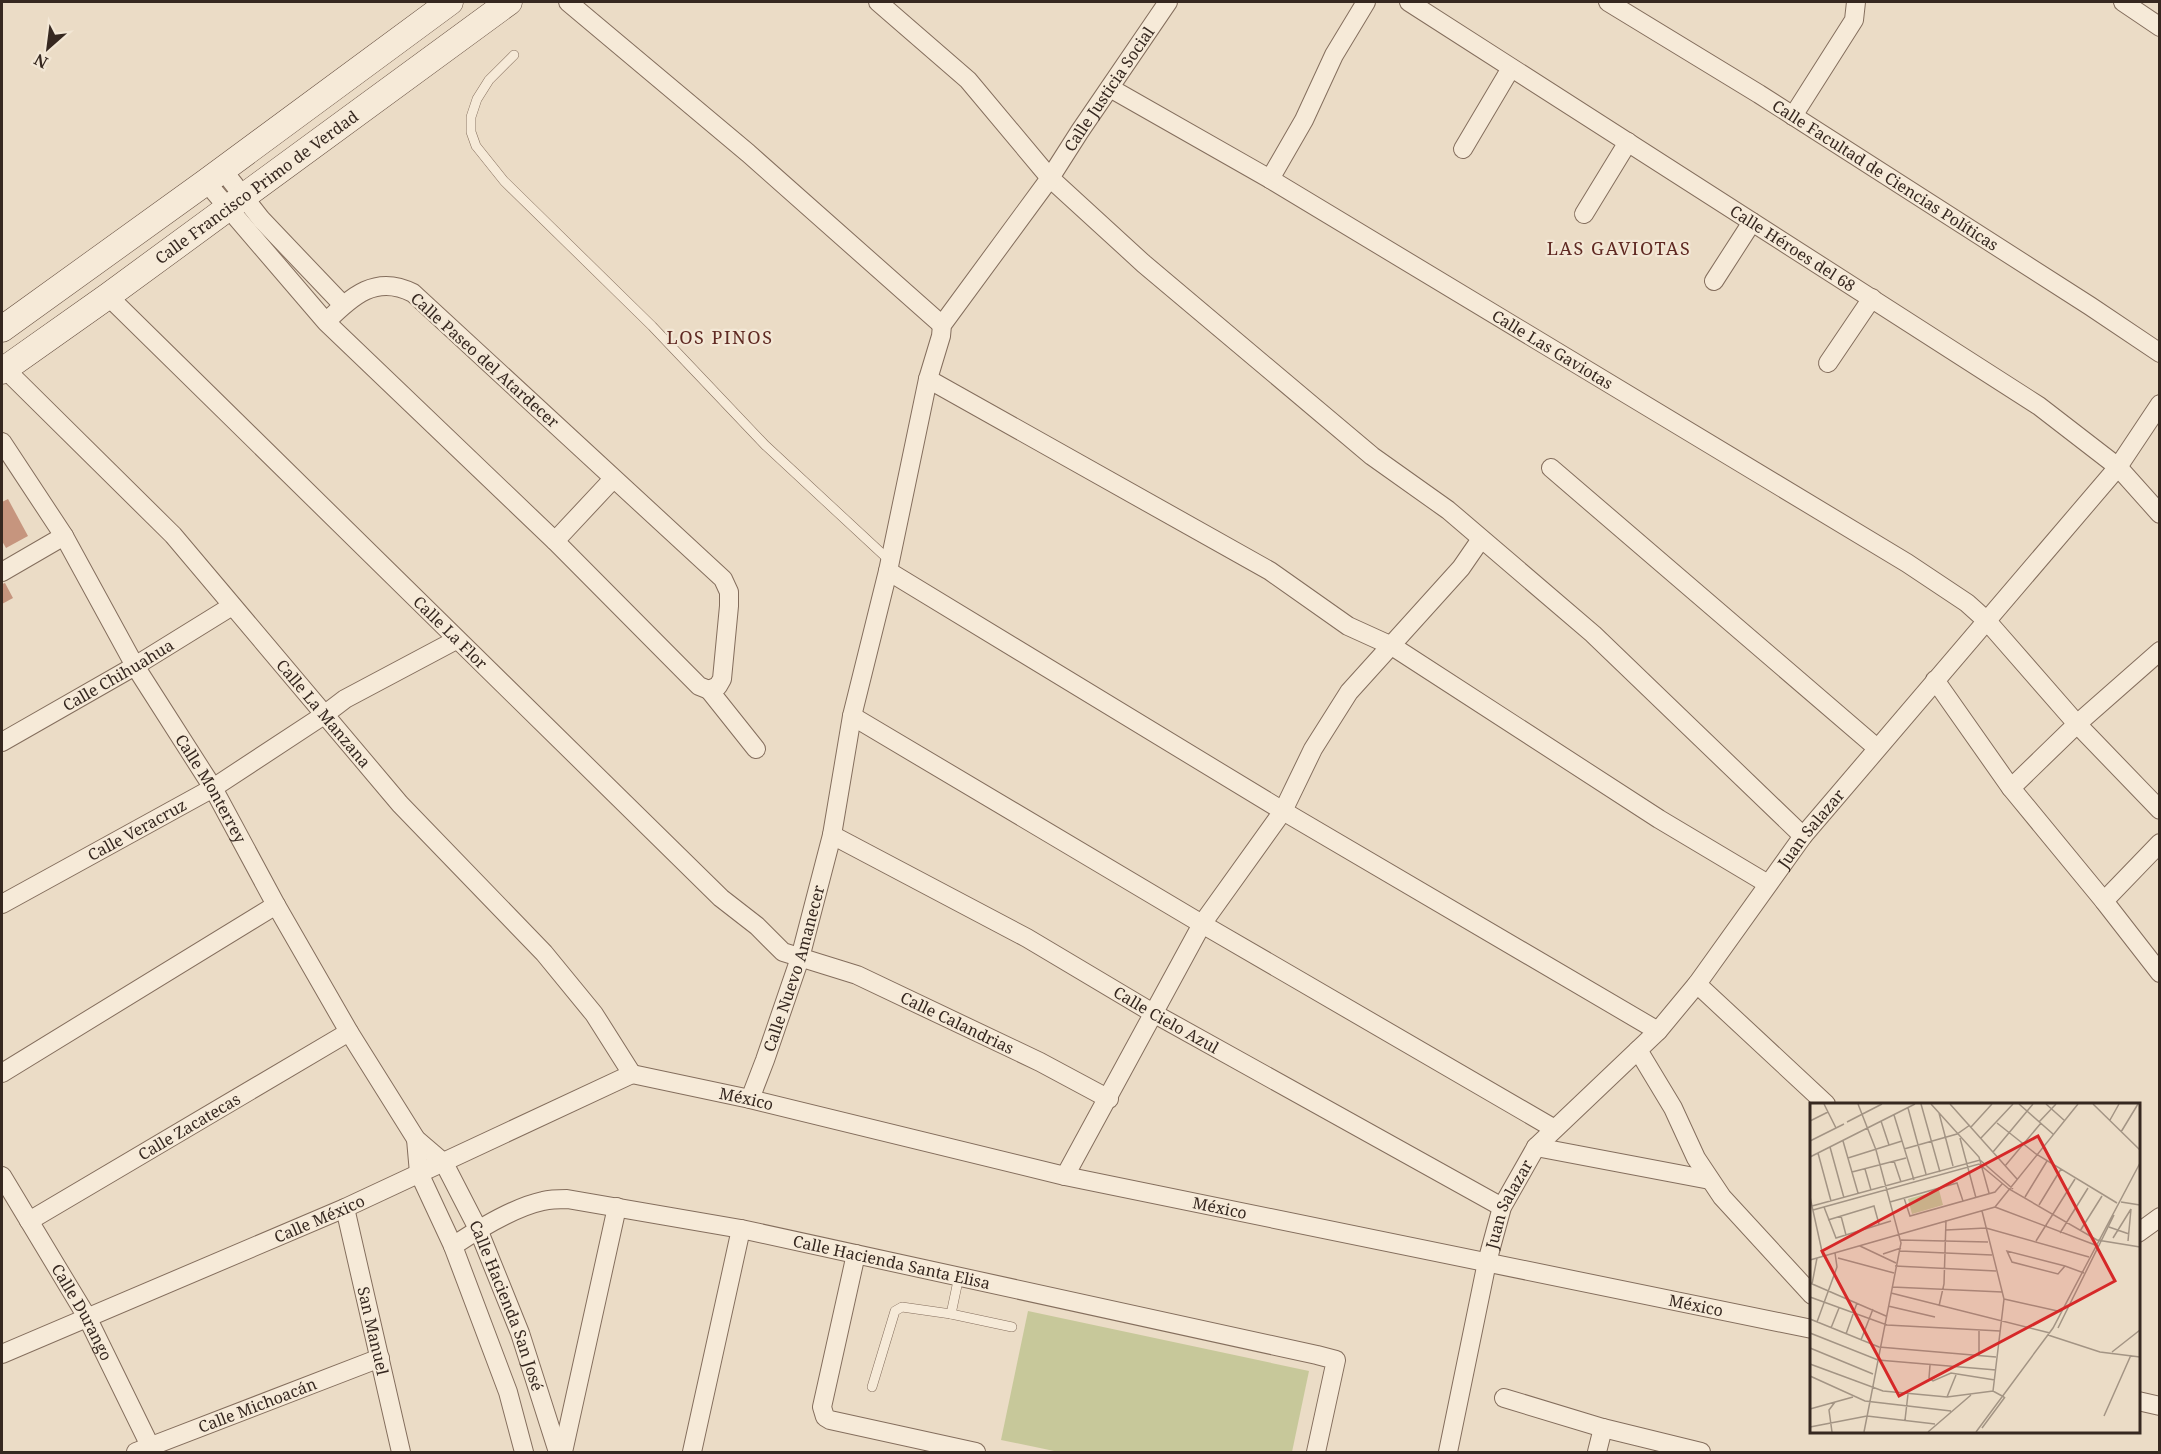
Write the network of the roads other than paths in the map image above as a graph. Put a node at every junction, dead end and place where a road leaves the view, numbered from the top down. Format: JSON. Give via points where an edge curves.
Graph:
{"nodes":[{"id":1,"x":450,"y":2,"type":"edge"},
{"id":2,"x":509,"y":2,"type":"edge"},
{"id":3,"x":568,"y":2,"type":"edge"},
{"id":4,"x":878,"y":2,"type":"edge"},
{"id":5,"x":1168,"y":2,"type":"edge"},
{"id":6,"x":1366,"y":2,"type":"edge"},
{"id":7,"x":1409,"y":2,"type":"edge"},
{"id":8,"x":1608,"y":2,"type":"edge"},
{"id":9,"x":1856,"y":2,"type":"edge"},
{"id":10,"x":2122,"y":2,"type":"edge"},
{"id":11,"x":1634,"y":8,"type":"edge"},
{"id":12,"x":2160,"y":27,"type":"edge"},
{"id":13,"x":514,"y":55,"type":"dead end"},
{"id":14,"x":1511,"y":68,"type":"junction"},
{"id":15,"x":1110,"y":88,"type":"junction"},
{"id":16,"x":1793,"y":116,"type":"junction"},
{"id":17,"x":1628,"y":142,"type":"junction"},
{"id":18,"x":1463,"y":149,"type":"dead end"},
{"id":19,"x":214,"y":175,"type":"junction"},
{"id":20,"x":1050,"y":178,"type":"junction"},
{"id":21,"x":1270,"y":179,"type":"junction"},
{"id":22,"x":236,"y":202,"type":"junction"},
{"id":23,"x":1584,"y":214,"type":"dead end"},
{"id":24,"x":1752,"y":222,"type":"junction"},
{"id":25,"x":1714,"y":281,"type":"dead end"},
{"id":26,"x":108,"y":296,"type":"junction"},
{"id":27,"x":1872,"y":298,"type":"junction"},
{"id":28,"x":343,"y":305,"type":"junction"},
{"id":29,"x":326,"y":322,"type":"junction"},
{"id":30,"x":942,"y":325,"type":"junction"},
{"id":31,"x":2,"y":329,"type":"edge"},
{"id":32,"x":2160,"y":353,"type":"edge"},
{"id":33,"x":1828,"y":363,"type":"dead end"},
{"id":34,"x":2,"y":369,"type":"edge"},
{"id":35,"x":928,"y":379,"type":"junction"},
{"id":36,"x":2160,"y":404,"type":"edge"},
{"id":37,"x":2,"y":442,"type":"edge"},
{"id":38,"x":2118,"y":467,"type":"junction"},
{"id":39,"x":1551,"y":468,"type":"dead end"},
{"id":40,"x":614,"y":478,"type":"junction"},
{"id":41,"x":2160,"y":514,"type":"edge"},
{"id":42,"x":64,"y":536,"type":"junction"},
{"id":43,"x":1481,"y":539,"type":"junction"},
{"id":44,"x":555,"y":541,"type":"junction"},
{"id":45,"x":889,"y":566,"type":"junction"},
{"id":46,"x":2,"y":572,"type":"edge"},
{"id":47,"x":232,"y":606,"type":"junction"},
{"id":48,"x":1987,"y":621,"type":"junction"},
{"id":49,"x":456,"y":640,"type":"junction"},
{"id":50,"x":1392,"y":646,"type":"junction"},
{"id":51,"x":2160,"y":651,"type":"edge"},
{"id":52,"x":135,"y":666,"type":"junction"},
{"id":53,"x":1935,"y":680,"type":"junction"},
{"id":54,"x":709,"y":690,"type":"junction"},
{"id":55,"x":324,"y":716,"type":"junction"},
{"id":56,"x":852,"y":716,"type":"junction"},
{"id":57,"x":2077,"y":724,"type":"junction"},
{"id":58,"x":2,"y":742,"type":"edge"},
{"id":59,"x":1877,"y":748,"type":"junction"},
{"id":60,"x":756,"y":749,"type":"dead end"},
{"id":61,"x":213,"y":788,"type":"junction"},
{"id":62,"x":2011,"y":788,"type":"junction"},
{"id":63,"x":2160,"y":810,"type":"edge"},
{"id":64,"x":1283,"y":811,"type":"junction"},
{"id":65,"x":832,"y":835,"type":"junction"},
{"id":66,"x":1803,"y":836,"type":"junction"},
{"id":67,"x":2160,"y":843,"type":"edge"},
{"id":68,"x":1768,"y":884,"type":"junction"},
{"id":69,"x":2104,"y":901,"type":"junction"},
{"id":70,"x":2,"y":904,"type":"edge"},
{"id":71,"x":276,"y":905,"type":"junction"},
{"id":72,"x":1202,"y":924,"type":"junction"},
{"id":73,"x":800,"y":958,"type":"junction"},
{"id":74,"x":2160,"y":973,"type":"edge"},
{"id":75,"x":1697,"y":984,"type":"junction"},
{"id":76,"x":1153,"y":1012,"type":"junction"},
{"id":77,"x":1658,"y":1031,"type":"junction"},
{"id":78,"x":349,"y":1032,"type":"junction"},
{"id":79,"x":1638,"y":1050,"type":"junction"},
{"id":80,"x":2,"y":1073,"type":"edge"},
{"id":81,"x":632,"y":1074,"type":"junction"},
{"id":82,"x":750,"y":1099,"type":"junction"},
{"id":83,"x":1109,"y":1099,"type":"junction"},
{"id":84,"x":1825,"y":1103,"type":"edge"},
{"id":85,"x":1553,"y":1128,"type":"junction"},
{"id":86,"x":416,"y":1139,"type":"junction"},
{"id":87,"x":1536,"y":1147,"type":"junction"},
{"id":88,"x":444,"y":1162,"type":"junction"},
{"id":89,"x":419,"y":1173,"type":"junction"},
{"id":90,"x":2,"y":1176,"type":"edge"},
{"id":91,"x":1065,"y":1176,"type":"junction"},
{"id":92,"x":1710,"y":1180,"type":"junction"},
{"id":93,"x":1502,"y":1207,"type":"junction"},
{"id":94,"x":345,"y":1208,"type":"junction"},
{"id":95,"x":617,"y":1208,"type":"junction"},
{"id":96,"x":2160,"y":1217,"type":"edge"},
{"id":97,"x":29,"y":1221,"type":"junction"},
{"id":98,"x":478,"y":1229,"type":"junction"},
{"id":99,"x":741,"y":1229,"type":"junction"},
{"id":100,"x":2140,"y":1232,"type":"edge"},
{"id":101,"x":453,"y":1246,"type":"junction"},
{"id":102,"x":856,"y":1254,"type":"junction"},
{"id":103,"x":1487,"y":1262,"type":"junction"},
{"id":104,"x":959,"y":1276,"type":"junction"},
{"id":105,"x":1810,"y":1293,"type":"edge"},
{"id":106,"x":951,"y":1314,"type":"junction"},
{"id":107,"x":87,"y":1317,"type":"junction"},
{"id":108,"x":1012,"y":1327,"type":"dead end"},
{"id":109,"x":1810,"y":1329,"type":"edge"},
{"id":110,"x":2,"y":1354,"type":"edge"},
{"id":111,"x":380,"y":1358,"type":"junction"},
{"id":112,"x":872,"y":1387,"type":"dead end"},
{"id":113,"x":1504,"y":1398,"type":"dead end"},
{"id":114,"x":2140,"y":1401,"type":"edge"},
{"id":115,"x":2160,"y":1406,"type":"edge"},
{"id":116,"x":1604,"y":1428,"type":"junction"},
{"id":117,"x":147,"y":1450,"type":"edge"},
{"id":118,"x":401,"y":1452,"type":"edge"},
{"id":119,"x":524,"y":1452,"type":"edge"},
{"id":120,"x":558,"y":1452,"type":"edge"},
{"id":121,"x":563,"y":1452,"type":"edge"},
{"id":122,"x":692,"y":1452,"type":"edge"},
{"id":123,"x":976,"y":1452,"type":"edge"},
{"id":124,"x":1316,"y":1452,"type":"edge"},
{"id":125,"x":1448,"y":1452,"type":"edge"},
{"id":126,"x":1597,"y":1452,"type":"edge"},
{"id":127,"x":1701,"y":1452,"type":"edge"}],
"edges":[{"from":1,"to":19,"type":"main road","name":"Calle Francisco Primo de Verdad"},
{"from":2,"to":22,"type":"main road","name":"Calle Francisco Primo de Verdad"},
{"from":3,"to":30,"type":"street","via":[[748,153]]},
{"from":4,"to":20,"type":"street","via":[[968,80]]},
{"from":5,"to":15,"type":"street","name":"Calle Justicia Social"},
{"from":6,"to":21,"type":"street"},
{"from":7,"to":14,"type":"street","name":"Calle Héroes del 68"},
{"from":8,"to":11,"type":"street","name":"Calle Facultad de Ciencias Políticas"},
{"from":9,"to":16,"type":"street","via":[[1854,20]]},
{"from":10,"to":12,"type":"street"},
{"from":11,"to":16,"type":"street","name":"Calle Facultad de Ciencias Políticas"},
{"from":13,"to":45,"type":"lane","via":[[489,80],[477,99],[471,117],[476,146],[504,181]]},
{"from":14,"to":17,"type":"street","name":"Calle Héroes del 68"},
{"from":14,"to":18,"type":"street"},
{"from":15,"to":20,"type":"street","name":"Calle Justicia Social"},
{"from":15,"to":21,"type":"street","name":"Calle Las Gaviotas"},
{"from":16,"to":32,"type":"street","name":"Calle Facultad de Ciencias Políticas"},
{"from":17,"to":23,"type":"street"},
{"from":17,"to":24,"type":"street","name":"Calle Héroes del 68"},
{"from":19,"to":22,"type":"street"},
{"from":19,"to":31,"type":"main road","name":"Calle Francisco Primo de Verdad"},
{"from":20,"to":30,"type":"street","name":"Calle Justicia Social"},
{"from":20,"to":43,"type":"street","via":[[1144,264],[1372,456],[1448,510]]},
{"from":21,"to":48,"type":"street","name":"Calle Las Gaviotas","via":[[1907,563]]},
{"from":22,"to":26,"type":"main road","name":"Calle Francisco Primo de Verdad"},
{"from":22,"to":28,"type":"street","via":[[261,219]]},
{"from":22,"to":29,"type":"street"},
{"from":24,"to":25,"type":"street"},
{"from":24,"to":27,"type":"street","name":"Calle Héroes del 68"},
{"from":26,"to":34,"type":"main road","name":"Calle Francisco Primo de Verdad"},
{"from":26,"to":49,"type":"street","name":"Calle La Flor"},
{"from":27,"to":33,"type":"street"},
{"from":27,"to":38,"type":"street","name":"Calle Héroes del 68","via":[[2039,406]]},
{"from":28,"to":29,"type":"street","name":"Calle Paseo del Atardecer"},
{"from":28,"to":40,"type":"street","name":"Calle Paseo del Atardecer","via":[[383,284],[399,285],[413,293]]},
{"from":29,"to":44,"type":"street"},
{"from":30,"to":35,"type":"street","name":"Calle Nuevo Amanecer"},
{"from":34,"to":47,"type":"street","name":"Calle La Manzana","via":[[173,535]]},
{"from":35,"to":45,"type":"street","name":"Calle Nuevo Amanecer"},
{"from":35,"to":50,"type":"street","via":[[1270,571],[1348,626]]},
{"from":36,"to":38,"type":"street","name":"Juan Salazar"},
{"from":37,"to":42,"type":"street","name":"Calle Monterrey"},
{"from":38,"to":41,"type":"street","name":"Calle Héroes del 68"},
{"from":38,"to":48,"type":"street","name":"Juan Salazar"},
{"from":39,"to":59,"type":"street"},
{"from":40,"to":44,"type":"street"},
{"from":40,"to":54,"type":"street","name":"Calle Paseo del Atardecer","via":[[723,579],[729,592],[722,679]]},
{"from":42,"to":46,"type":"street"},
{"from":42,"to":52,"type":"street","name":"Calle Monterrey"},
{"from":43,"to":50,"type":"street","via":[[1461,568]]},
{"from":43,"to":66,"type":"street","via":[[1593,634]]},
{"from":44,"to":54,"type":"street","via":[[699,686]]},
{"from":45,"to":56,"type":"street","name":"Calle Nuevo Amanecer"},
{"from":45,"to":64,"type":"street"},
{"from":47,"to":52,"type":"street","name":"Calle Chihuahua"},
{"from":47,"to":55,"type":"street","name":"Calle La Manzana"},
{"from":48,"to":53,"type":"street","name":"Juan Salazar"},
{"from":48,"to":57,"type":"street","name":"Calle Las Gaviotas"},
{"from":49,"to":55,"type":"street","name":"Calle Veracruz","via":[[345,699]]},
{"from":49,"to":73,"type":"street","name":"Calle La Flor","via":[[721,898],[783,952]]},
{"from":50,"to":64,"type":"street","via":[[1349,692],[1313,749]]},
{"from":50,"to":68,"type":"street","via":[[1659,819]]},
{"from":51,"to":57,"type":"street"},
{"from":52,"to":58,"type":"street","name":"Calle Chihuahua"},
{"from":52,"to":61,"type":"street","name":"Calle Monterrey"},
{"from":53,"to":59,"type":"street","name":"Juan Salazar"},
{"from":53,"to":62,"type":"street"},
{"from":54,"to":60,"type":"street"},
{"from":55,"to":61,"type":"street","name":"Calle Veracruz"},
{"from":55,"to":81,"type":"street","name":"Calle La Manzana","via":[[400,804],[544,953],[594,1014]]},
{"from":56,"to":65,"type":"street","name":"Calle Nuevo Amanecer"},
{"from":56,"to":72,"type":"street"},
{"from":57,"to":62,"type":"street"},
{"from":57,"to":63,"type":"street","name":"Calle Las Gaviotas"},
{"from":59,"to":66,"type":"street","name":"Juan Salazar"},
{"from":61,"to":70,"type":"street","name":"Calle Veracruz"},
{"from":61,"to":71,"type":"street","name":"Calle Monterrey"},
{"from":62,"to":69,"type":"street"},
{"from":64,"to":72,"type":"street"},
{"from":64,"to":77,"type":"street"},
{"from":65,"to":73,"type":"street","name":"Calle Nuevo Amanecer"},
{"from":65,"to":76,"type":"street","name":"Calle Cielo Azul","via":[[1028,938]]},
{"from":66,"to":68,"type":"street","name":"Juan Salazar"},
{"from":67,"to":69,"type":"street"},
{"from":68,"to":75,"type":"street","name":"Juan Salazar"},
{"from":69,"to":74,"type":"street"},
{"from":71,"to":78,"type":"street","name":"Calle Monterrey"},
{"from":71,"to":80,"type":"street"},
{"from":72,"to":76,"type":"street"},
{"from":72,"to":85,"type":"street"},
{"from":73,"to":82,"type":"street","name":"Calle Nuevo Amanecer"},
{"from":73,"to":83,"type":"street","name":"Calle Calandrias","via":[[857,975]]},
{"from":75,"to":77,"type":"street","name":"Juan Salazar"},
{"from":75,"to":84,"type":"street"},
{"from":76,"to":83,"type":"street"},
{"from":76,"to":93,"type":"street","name":"Calle Cielo Azul"},
{"from":77,"to":79,"type":"street","name":"Juan Salazar"},
{"from":78,"to":86,"type":"street","name":"Calle Monterrey"},
{"from":78,"to":97,"type":"street","name":"Calle Zacatecas"},
{"from":79,"to":85,"type":"street","name":"Juan Salazar"},
{"from":79,"to":92,"type":"street"},
{"from":81,"to":82,"type":"street","name":"México"},
{"from":81,"to":88,"type":"street","name":"Calle México"},
{"from":82,"to":91,"type":"street","name":"México"},
{"from":83,"to":91,"type":"street"},
{"from":85,"to":87,"type":"street","name":"Juan Salazar"},
{"from":86,"to":88,"type":"street","name":"Calle Monterrey"},
{"from":86,"to":89,"type":"street","name":"Calle Monterrey"},
{"from":87,"to":92,"type":"street"},
{"from":87,"to":93,"type":"street","name":"Juan Salazar"},
{"from":88,"to":89,"type":"street","name":"Calle México"},
{"from":88,"to":98,"type":"street","name":"Calle Hacienda San José"},
{"from":89,"to":94,"type":"street","name":"Calle México"},
{"from":89,"to":101,"type":"street","name":"Calle Hacienda San José"},
{"from":90,"to":97,"type":"street","name":"Calle Durango"},
{"from":91,"to":103,"type":"street","name":"México"},
{"from":92,"to":105,"type":"street"},
{"from":93,"to":103,"type":"street","name":"Juan Salazar"},
{"from":94,"to":107,"type":"street","name":"Calle México"},
{"from":94,"to":111,"type":"street","name":"San Manuel"},
{"from":95,"to":98,"type":"street","name":"Calle Hacienda Santa Elisa","via":[[567,1199],[544,1200]]},
{"from":95,"to":99,"type":"street","name":"Calle Hacienda Santa Elisa"},
{"from":95,"to":121,"type":"street"},
{"from":96,"to":100,"type":"street"},
{"from":97,"to":107,"type":"street","name":"Calle Durango"},
{"from":98,"to":101,"type":"street","name":"Calle Hacienda Santa Elisa"},
{"from":98,"to":120,"type":"street","name":"Calle Hacienda San José","via":[[520,1333]]},
{"from":99,"to":102,"type":"street","name":"Calle Hacienda Santa Elisa"},
{"from":99,"to":122,"type":"street"},
{"from":101,"to":119,"type":"street","name":"Calle Hacienda San José","via":[[508,1392]]},
{"from":102,"to":104,"type":"street","name":"Calle Hacienda Santa Elisa"},
{"from":102,"to":123,"type":"street","via":[[822,1413],[830,1420]]},
{"from":103,"to":109,"type":"street","name":"México"},
{"from":103,"to":125,"type":"street","name":"Juan Salazar"},
{"from":104,"to":106,"type":"lane"},
{"from":104,"to":124,"type":"street","name":"Calle Hacienda Santa Elisa","via":[[1336,1360]]},
{"from":106,"to":108,"type":"lane"},
{"from":106,"to":112,"type":"lane","via":[[902,1307],[895,1311]]},
{"from":107,"to":110,"type":"street","name":"Calle México"},
{"from":107,"to":117,"type":"street","name":"Calle Durango"},
{"from":111,"to":117,"type":"street","name":"Calle Michoacán"},
{"from":111,"to":118,"type":"street","name":"San Manuel"},
{"from":113,"to":116,"type":"street"},
{"from":114,"to":115,"type":"street"},
{"from":116,"to":126,"type":"street"},
{"from":116,"to":127,"type":"street"}]}
